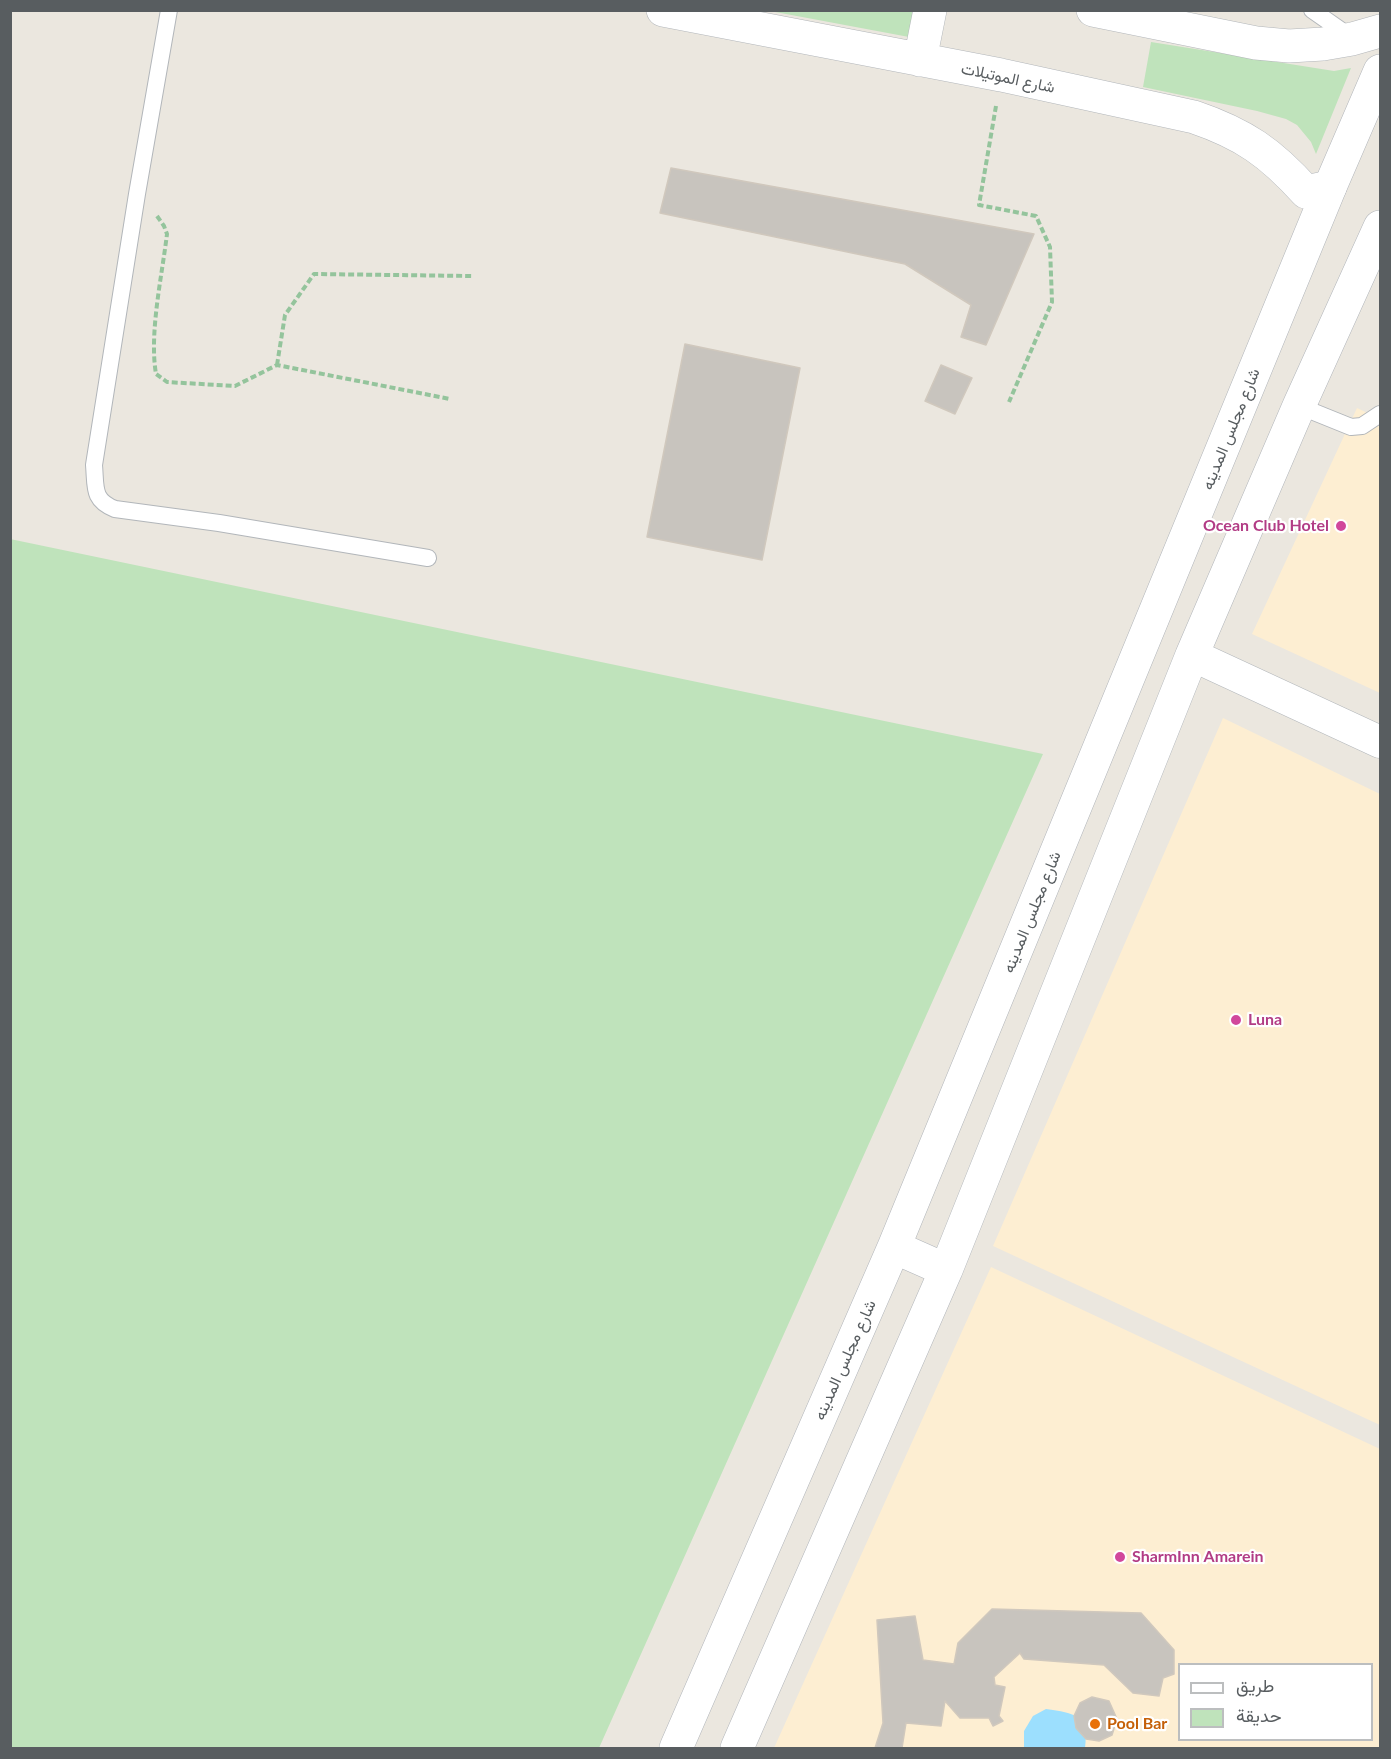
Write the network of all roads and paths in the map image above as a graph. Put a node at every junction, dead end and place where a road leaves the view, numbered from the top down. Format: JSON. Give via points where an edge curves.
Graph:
{"nodes":[{"id":1,"x":169,"y":10,"type":"edge"},
{"id":2,"x":663,"y":10,"type":"edge"},
{"id":3,"x":930,"y":10,"type":"edge"},
{"id":4,"x":1092,"y":10,"type":"edge"},
{"id":5,"x":1312,"y":10,"type":"edge"},
{"id":6,"x":1366,"y":35,"type":"edge"},
{"id":7,"x":920,"y":60,"type":"junction"},
{"id":8,"x":1380,"y":71,"type":"edge"},
{"id":9,"x":1001,"y":75,"type":"junction"},
{"id":10,"x":1330,"y":187,"type":"junction"},
{"id":11,"x":137,"y":194,"type":"junction"},
{"id":12,"x":1380,"y":227,"type":"edge"},
{"id":13,"x":472,"y":276,"type":"dead end"},
{"id":14,"x":277,"y":365,"type":"junction"},
{"id":15,"x":450,"y":399,"type":"dead end"},
{"id":16,"x":1009,"y":402,"type":"dead end"},
{"id":17,"x":1299,"y":406,"type":"junction"},
{"id":18,"x":1380,"y":414,"type":"edge"},
{"id":19,"x":428,"y":558,"type":"dead end"},
{"id":20,"x":1192,"y":655,"type":"junction"},
{"id":21,"x":1380,"y":742,"type":"edge"},
{"id":22,"x":894,"y":1247,"type":"junction"},
{"id":23,"x":946,"y":1270,"type":"junction"},
{"id":24,"x":676,"y":1749,"type":"edge"},
{"id":25,"x":737,"y":1749,"type":"edge"}],
"edges":[{"from":1,"to":11,"type":"lane"},
{"from":2,"to":7,"type":"main road","name":"شارع الموتيلات"},
{"from":3,"to":7,"type":"main road"},
{"from":4,"to":6,"type":"main road","via":[[1256,43],[1323,44]]},
{"from":5,"to":6,"type":"lane"},
{"from":7,"to":9,"type":"main road","name":"شارع الموتيلات"},
{"from":8,"to":10,"type":"main road","name":"شارع مجلس المدينه"},
{"from":9,"to":10,"type":"main road","name":"شارع الموتيلات","via":[[1194,117],[1239,135],[1264,151],[1306,192]]},
{"from":9,"to":16,"type":"path","via":[[979,205],[1035,216],[1050,247],[1052,302]]},
{"from":10,"to":22,"type":"main road","name":"شارع مجلس المدينه"},
{"from":11,"to":14,"type":"path","via":[[167,234],[153,358],[156,374],[167,382],[235,386]]},
{"from":11,"to":19,"type":"lane","via":[[94,465],[96,492],[103,504]]},
{"from":12,"to":17,"type":"main road"},
{"from":13,"to":14,"type":"path","via":[[314,274],[285,315]]},
{"from":14,"to":15,"type":"path"},
{"from":17,"to":18,"type":"lane","via":[[1351,427],[1362,426]]},
{"from":17,"to":20,"type":"main road"},
{"from":20,"to":21,"type":"street"},
{"from":20,"to":23,"type":"main road"},
{"from":22,"to":23,"type":"main road"},
{"from":22,"to":24,"type":"main road","name":"شارع مجلس المدينه"},
{"from":23,"to":25,"type":"main road"}]}
